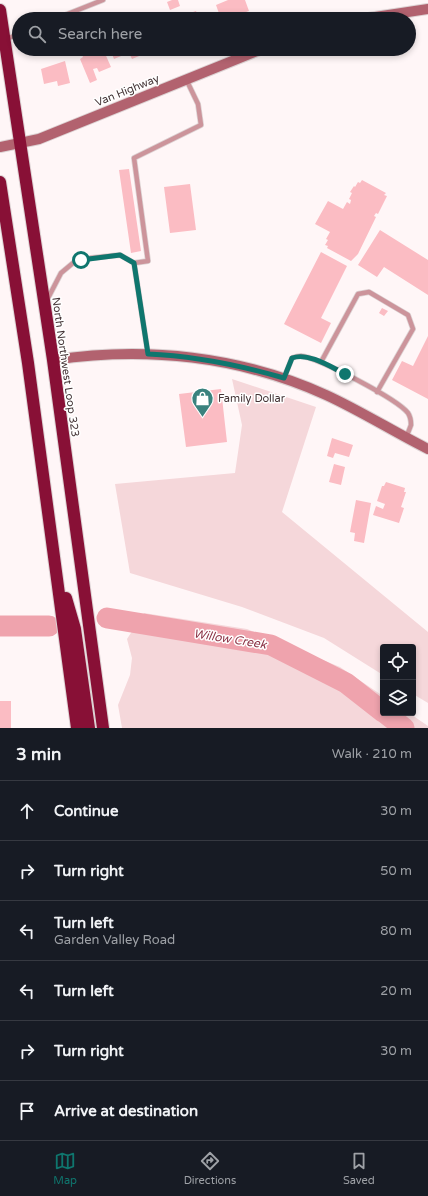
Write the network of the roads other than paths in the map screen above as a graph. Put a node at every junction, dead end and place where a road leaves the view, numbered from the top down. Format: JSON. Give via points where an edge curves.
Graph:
{"nodes":[{"id":1,"x":103,"y":0,"type":"edge"},
{"id":2,"x":428,"y":9,"type":"edge"},
{"id":3,"x":0,"y":10,"type":"edge"},
{"id":4,"x":73,"y":12,"type":"edge"},
{"id":5,"x":408,"y":12,"type":"edge"},
{"id":6,"x":12,"y":36,"type":"edge"},
{"id":7,"x":4,"y":39,"type":"junction"},
{"id":8,"x":244,"y":56,"type":"edge"},
{"id":9,"x":186,"y":79,"type":"junction"},
{"id":10,"x":20,"y":144,"type":"junction"},
{"id":11,"x":0,"y":147,"type":"edge"},
{"id":12,"x":0,"y":182,"type":"edge"},
{"id":13,"x":134,"y":263,"type":"junction"},
{"id":14,"x":44,"y":305,"type":"junction"},
{"id":15,"x":148,"y":354,"type":"junction"},
{"id":16,"x":53,"y":360,"type":"junction"},
{"id":17,"x":321,"y":362,"type":"junction"},
{"id":18,"x":284,"y":378,"type":"junction"},
{"id":19,"x":377,"y":392,"type":"junction"},
{"id":20,"x":406,"y":438,"type":"junction"},
{"id":21,"x":428,"y":449,"type":"edge"},
{"id":22,"x":54,"y":558,"type":"junction"},
{"id":23,"x":77,"y":728,"type":"edge"},
{"id":24,"x":89,"y":728,"type":"edge"},
{"id":25,"x":103,"y":728,"type":"edge"}],
"edges":[{"from":1,"to":4,"type":"lane"},
{"from":2,"to":5,"type":"street"},
{"from":3,"to":7,"type":"highway","name":"North Northwest Loop 323"},
{"from":6,"to":7,"type":"lane"},
{"from":7,"to":10,"type":"highway","name":"North Northwest Loop 323"},
{"from":8,"to":9,"type":"street","name":"Van Highway"},
{"from":9,"to":10,"type":"street","name":"Van Highway","via":[[39,139]]},
{"from":9,"to":13,"type":"lane","via":[[198,104],[201,125],[134,158],[148,261]]},
{"from":10,"to":11,"type":"street","name":"Van Highway"},
{"from":10,"to":14,"type":"highway","name":"North Northwest Loop 323"},
{"from":12,"to":22,"type":"highway"},
{"from":13,"to":14,"type":"lane","via":[[120,255],[81,260],[66,267]]},
{"from":13,"to":15,"type":"lane"},
{"from":14,"to":16,"type":"highway","name":"North Northwest Loop 323"},
{"from":15,"to":16,"type":"street","via":[[87,355]]},
{"from":15,"to":18,"type":"street","via":[[214,361]]},
{"from":16,"to":25,"type":"highway","name":"North Northwest Loop 323"},
{"from":17,"to":18,"type":"lane","via":[[299,356],[292,358]]},
{"from":17,"to":19,"type":"lane"},
{"from":17,"to":19,"type":"lane","via":[[358,294],[369,292],[408,315],[413,329]]},
{"from":18,"to":20,"type":"street","via":[[344,404]]},
{"from":19,"to":20,"type":"lane","via":[[408,413],[412,425]]},
{"from":20,"to":21,"type":"street"},
{"from":22,"to":23,"type":"highway"},
{"from":22,"to":24,"type":"highway","via":[[75,629]]}]}
